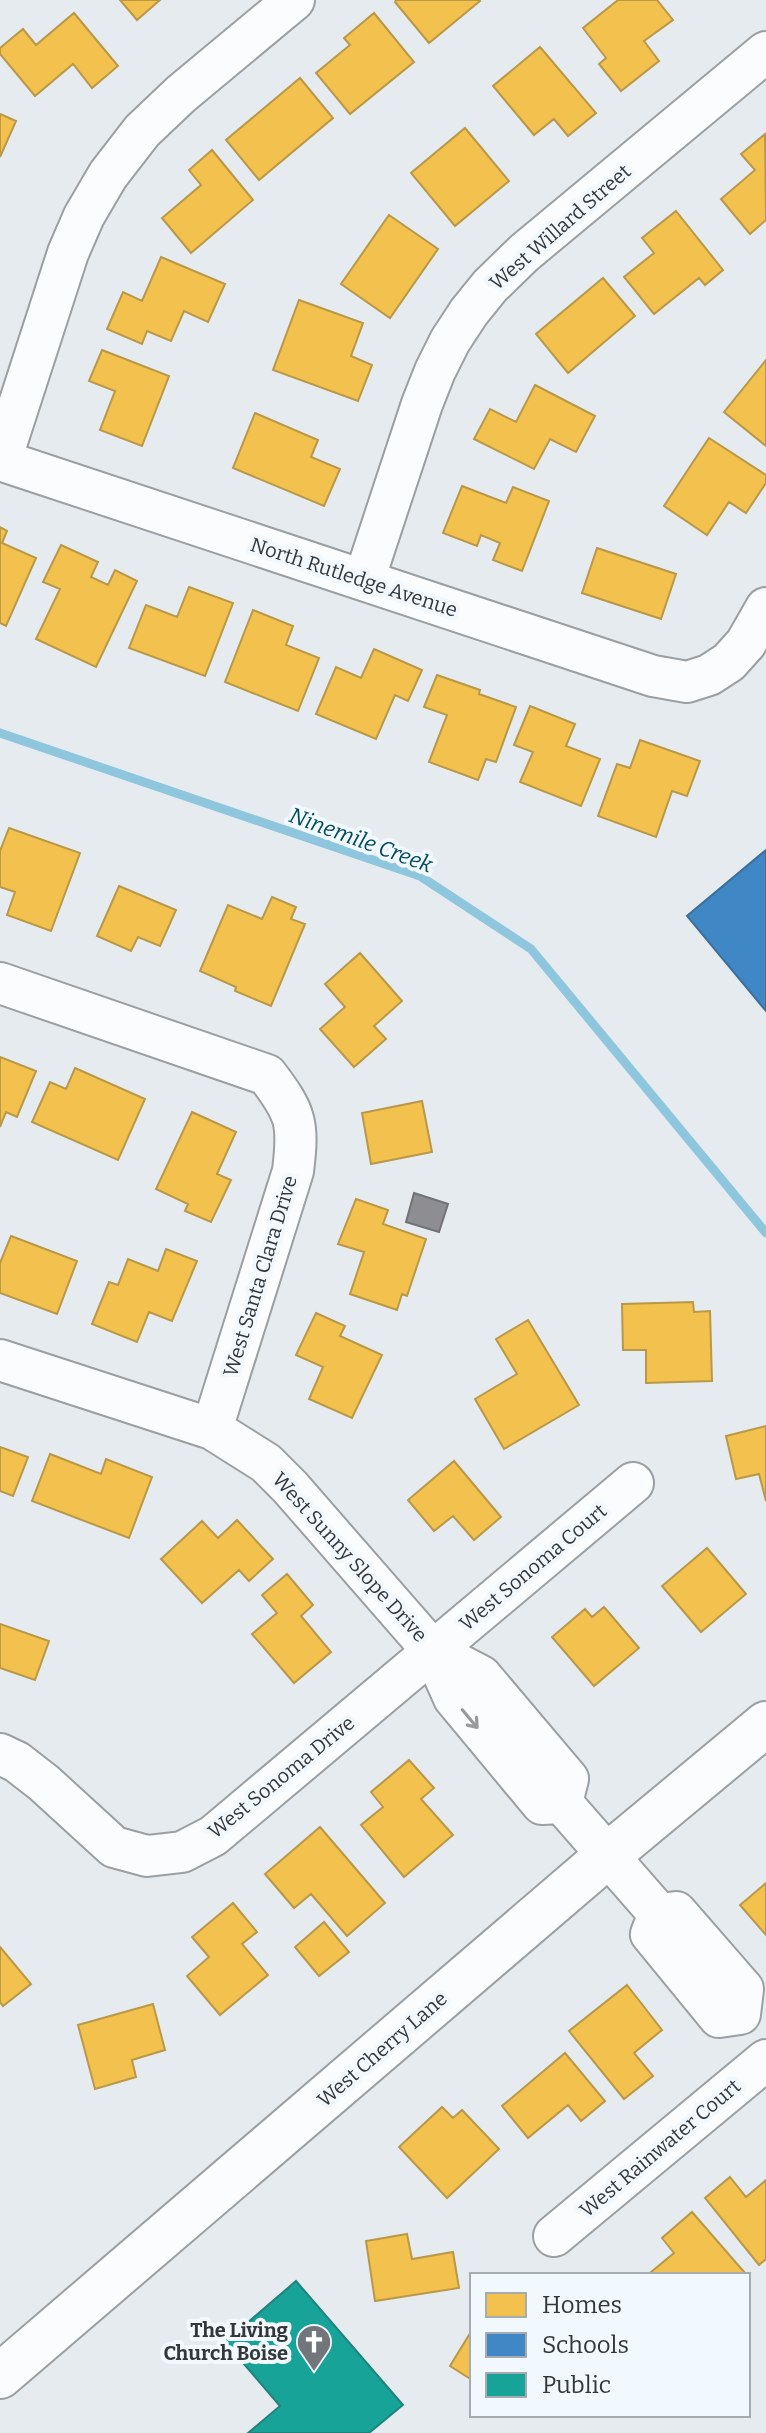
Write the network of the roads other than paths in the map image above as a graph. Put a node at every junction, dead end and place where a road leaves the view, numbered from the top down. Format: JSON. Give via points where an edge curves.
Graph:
{"nodes":[{"id":1,"x":294,"y":0,"type":"edge"},
{"id":2,"x":766,"y":52,"type":"edge"},
{"id":3,"x":0,"y":460,"type":"edge"},
{"id":4,"x":364,"y":580,"type":"junction"},
{"id":5,"x":766,"y":608,"type":"edge"},
{"id":6,"x":0,"y":983,"type":"edge"},
{"id":7,"x":0,"y":1360,"type":"edge"},
{"id":8,"x":212,"y":1429,"type":"junction"},
{"id":9,"x":633,"y":1483,"type":"dead end"},
{"id":10,"x":433,"y":1651,"type":"junction"},
{"id":11,"x":766,"y":1724,"type":"edge"},
{"id":12,"x":0,"y":1754,"type":"edge"},
{"id":13,"x":607,"y":1856,"type":"junction"},
{"id":14,"x":766,"y":2046,"type":"edge"},
{"id":15,"x":766,"y":2060,"type":"edge"},
{"id":16,"x":554,"y":2236,"type":"dead end"},
{"id":17,"x":0,"y":2376,"type":"edge"}],
"edges":[{"from":1,"to":3,"type":"street","via":[[181,94],[142,131],[108,175],[68,253]]},
{"from":2,"to":4,"type":"street","name":"West Willard Street","via":[[524,253],[469,312],[426,393]]},
{"from":3,"to":4,"type":"street","name":"North Rutledge Avenue"},
{"from":4,"to":5,"type":"street","name":"North Rutledge Avenue","via":[[653,676],[687,682],[729,662]]},
{"from":6,"to":8,"type":"street","name":"West Santa Clara Drive","via":[[267,1075],[289,1103],[298,1136],[293,1171]]},
{"from":7,"to":8,"type":"street","name":"West Sunny Slope Drive"},
{"from":8,"to":10,"type":"street","name":"West Sunny Slope Drive","via":[[266,1463],[290,1487]]},
{"from":9,"to":10,"type":"street","name":"West Sonoma Court"},
{"from":10,"to":12,"type":"street","name":"West Sonoma Drive","via":[[213,1836],[182,1852],[147,1856],[114,1847],[44,1783]]},
{"from":10,"to":13,"type":"street","name":"West Sunny Slope Drive","via":[[454,1698],[542,1804],[562,1803]]},
{"from":11,"to":13,"type":"main road","name":"West Cherry Lane"},
{"from":13,"to":14,"type":"street","name":"West Sunny Slope Drive","via":[[659,1914],[651,1934],[719,2017],[740,2014]]},
{"from":13,"to":17,"type":"main road","name":"West Cherry Lane"},
{"from":15,"to":16,"type":"street","name":"West Rainwater Court"}]}
